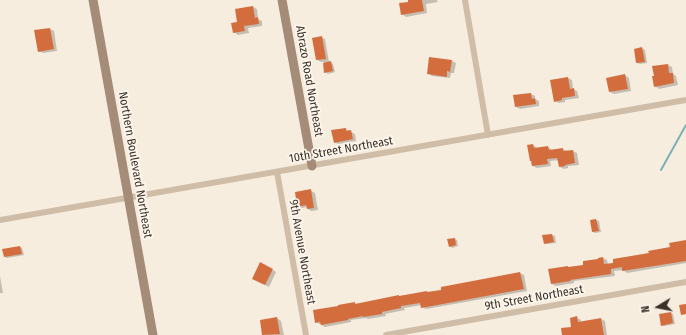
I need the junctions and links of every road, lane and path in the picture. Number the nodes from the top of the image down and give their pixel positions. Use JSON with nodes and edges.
{"nodes":[{"id":1,"x":93,"y":0,"type":"edge"},
{"id":2,"x":282,"y":0,"type":"edge"},
{"id":3,"x":465,"y":0,"type":"edge"},
{"id":4,"x":686,"y":100,"type":"edge"},
{"id":5,"x":488,"y":135,"type":"junction"},
{"id":6,"x":312,"y":166,"type":"junction"},
{"id":7,"x":277,"y":172,"type":"junction"},
{"id":8,"x":129,"y":198,"type":"junction"},
{"id":9,"x":0,"y":220,"type":"edge"},
{"id":10,"x":686,"y":282,"type":"edge"},
{"id":11,"x":153,"y":335,"type":"edge"},
{"id":12,"x":306,"y":335,"type":"edge"},
{"id":13,"x":386,"y":335,"type":"edge"}],
"edges":[{"from":1,"to":8,"type":"main road","name":"Northern Boulevard Northeast"},
{"from":2,"to":6,"type":"main road","name":"Abrazo Road Northeast"},
{"from":3,"to":5,"type":"street"},
{"from":4,"to":5,"type":"street","name":"10th Street Northeast"},
{"from":5,"to":6,"type":"street","name":"10th Street Northeast"},
{"from":6,"to":7,"type":"street","name":"10th Street Northeast"},
{"from":7,"to":8,"type":"street","name":"10th Street Northeast"},
{"from":7,"to":12,"type":"street","name":"9th Avenue Northeast"},
{"from":8,"to":9,"type":"street","name":"10th Street Northeast"},
{"from":8,"to":11,"type":"main road","name":"Northern Boulevard Northeast"},
{"from":10,"to":13,"type":"street","name":"9th Street Northeast"}]}
